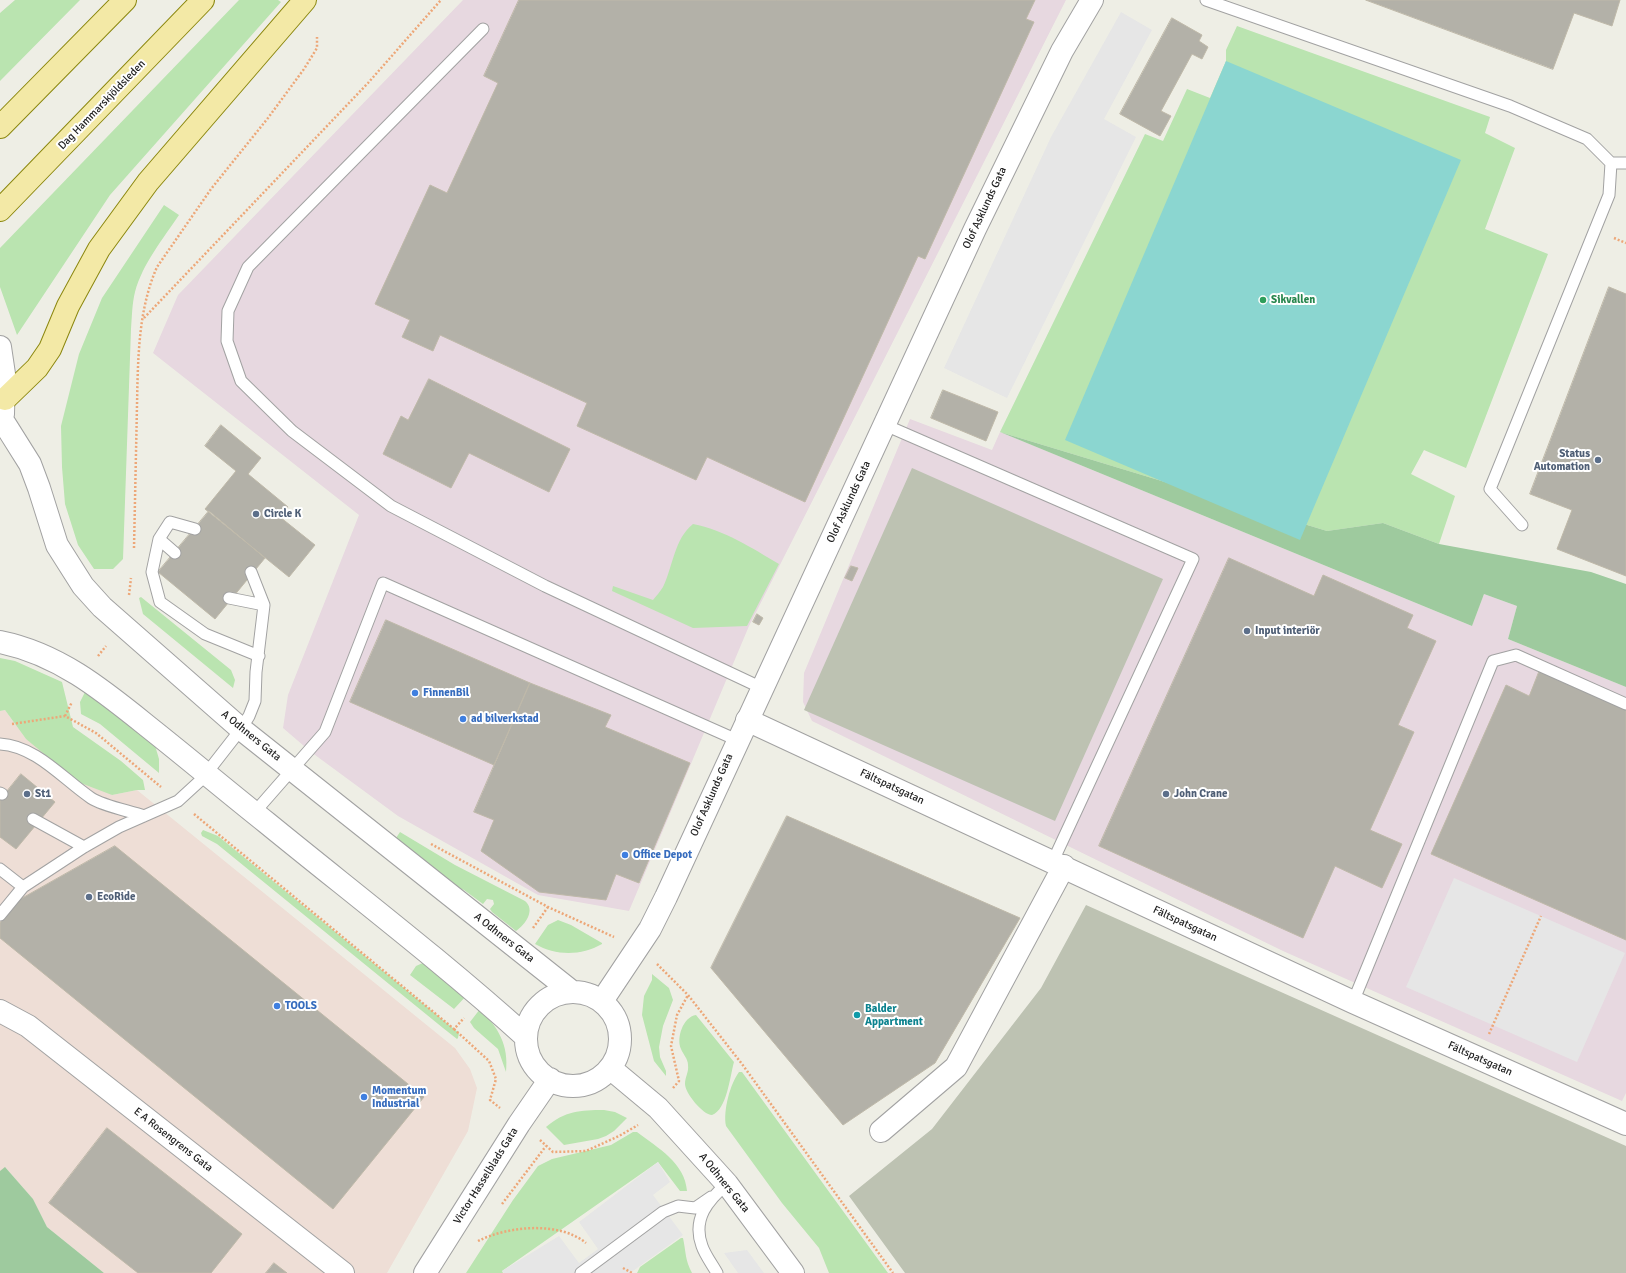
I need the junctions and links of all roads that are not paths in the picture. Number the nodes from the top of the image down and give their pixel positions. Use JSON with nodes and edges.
{"nodes":[{"id":1,"x":125,"y":0,"type":"edge"},
{"id":2,"x":203,"y":0,"type":"edge"},
{"id":3,"x":305,"y":0,"type":"edge"},
{"id":4,"x":1092,"y":0,"type":"edge"},
{"id":5,"x":1206,"y":0,"type":"edge"},
{"id":6,"x":483,"y":29,"type":"dead end"},
{"id":7,"x":0,"y":127,"type":"edge"},
{"id":8,"x":1611,"y":163,"type":"junction"},
{"id":9,"x":1626,"y":163,"type":"edge"},
{"id":10,"x":0,"y":210,"type":"edge"},
{"id":11,"x":0,"y":347,"type":"edge"},
{"id":12,"x":4,"y":399,"type":"junction"},
{"id":13,"x":884,"y":425,"type":"junction"},
{"id":14,"x":1,"y":429,"type":"edge"},
{"id":15,"x":1522,"y":525,"type":"dead end"},
{"id":16,"x":195,"y":529,"type":"dead end"},
{"id":17,"x":158,"y":539,"type":"junction"},
{"id":18,"x":175,"y":553,"type":"dead end"},
{"id":19,"x":251,"y":572,"type":"dead end"},
{"id":20,"x":230,"y":598,"type":"dead end"},
{"id":21,"x":264,"y":605,"type":"junction"},
{"id":22,"x":0,"y":642,"type":"edge"},
{"id":23,"x":259,"y":656,"type":"junction"},
{"id":24,"x":762,"y":688,"type":"junction"},
{"id":25,"x":1626,"y":704,"type":"edge"},
{"id":26,"x":747,"y":720,"type":"junction"},
{"id":27,"x":241,"y":729,"type":"junction"},
{"id":28,"x":737,"y":740,"type":"junction"},
{"id":29,"x":0,"y":744,"type":"edge"},
{"id":30,"x":292,"y":769,"type":"junction"},
{"id":31,"x":207,"y":773,"type":"junction"},
{"id":32,"x":254,"y":813,"type":"junction"},
{"id":33,"x":144,"y":816,"type":"junction"},
{"id":34,"x":32,"y":819,"type":"dead end"},
{"id":35,"x":84,"y":847,"type":"junction"},
{"id":36,"x":1058,"y":864,"type":"junction"},
{"id":37,"x":0,"y":869,"type":"edge"},
{"id":38,"x":23,"y":887,"type":"junction"},
{"id":39,"x":0,"y":915,"type":"edge"},
{"id":40,"x":572,"y":992,"type":"junction"},
{"id":41,"x":602,"y":1001,"type":"junction"},
{"id":42,"x":1353,"y":1002,"type":"junction"},
{"id":43,"x":0,"y":1011,"type":"edge"},
{"id":44,"x":526,"y":1037,"type":"junction"},
{"id":45,"x":610,"y":1068,"type":"junction"},
{"id":46,"x":550,"y":1079,"type":"junction"},
{"id":47,"x":1626,"y":1124,"type":"edge"},
{"id":48,"x":880,"y":1131,"type":"dead end"},
{"id":49,"x":719,"y":1191,"type":"junction"},
{"id":50,"x":344,"y":1273,"type":"edge"},
{"id":51,"x":425,"y":1273,"type":"edge"},
{"id":52,"x":581,"y":1273,"type":"edge"},
{"id":53,"x":717,"y":1273,"type":"edge"},
{"id":54,"x":793,"y":1273,"type":"edge"}],
"edges":[{"from":1,"to":7,"type":"main road"},
{"from":2,"to":10,"type":"main road","name":"Dag Hammarskjöldsleden"},
{"from":3,"to":12,"type":"main road"},
{"from":4,"to":13,"type":"street","name":"Olof Asklunds Gata"},
{"from":5,"to":8,"type":"lane"},
{"from":6,"to":24,"type":"lane"},
{"from":8,"to":9,"type":"lane"},
{"from":8,"to":15,"type":"lane"},
{"from":11,"to":12,"type":"street"},
{"from":12,"to":14,"type":"street"},
{"from":13,"to":24,"type":"street","name":"Olof Asklunds Gata"},
{"from":13,"to":36,"type":"lane"},
{"from":14,"to":27,"type":"street","name":"A Odhners Gata"},
{"from":16,"to":17,"type":"lane"},
{"from":17,"to":18,"type":"lane"},
{"from":17,"to":23,"type":"lane"},
{"from":19,"to":21,"type":"lane"},
{"from":20,"to":21,"type":"lane"},
{"from":21,"to":23,"type":"lane"},
{"from":22,"to":31,"type":"street"},
{"from":23,"to":27,"type":"lane"},
{"from":24,"to":26,"type":"street","name":"Olof Asklunds Gata"},
{"from":25,"to":42,"type":"lane"},
{"from":26,"to":28,"type":"street","name":"Olof Asklunds Gata"},
{"from":26,"to":36,"type":"street","name":"Fältspatsgatan"},
{"from":27,"to":30,"type":"street","name":"A Odhners Gata"},
{"from":27,"to":31,"type":"lane"},
{"from":28,"to":30,"type":"lane"},
{"from":28,"to":41,"type":"street","name":"Olof Asklunds Gata"},
{"from":29,"to":33,"type":"lane"},
{"from":30,"to":32,"type":"lane"},
{"from":30,"to":40,"type":"street","name":"A Odhners Gata"},
{"from":31,"to":32,"type":"street"},
{"from":31,"to":33,"type":"lane"},
{"from":32,"to":44,"type":"street"},
{"from":33,"to":35,"type":"lane"},
{"from":34,"to":35,"type":"lane"},
{"from":35,"to":38,"type":"lane"},
{"from":36,"to":42,"type":"street","name":"Fältspatsgatan"},
{"from":36,"to":48,"type":"street"},
{"from":37,"to":38,"type":"lane"},
{"from":38,"to":39,"type":"lane"},
{"from":40,"to":41,"type":"street","name":"A Odhners Gata"},
{"from":40,"to":44,"type":"street","name":"A Odhners Gata"},
{"from":41,"to":45,"type":"street","name":"A Odhners Gata"},
{"from":42,"to":47,"type":"street","name":"Fältspatsgatan"},
{"from":43,"to":50,"type":"street","name":"E A Rosengrens Gata"},
{"from":44,"to":46,"type":"street","name":"A Odhners Gata"},
{"from":45,"to":46,"type":"street","name":"A Odhners Gata"},
{"from":45,"to":49,"type":"street","name":"A Odhners Gata"},
{"from":46,"to":51,"type":"street","name":"Victor Hasselblads Gata"},
{"from":49,"to":52,"type":"lane"},
{"from":49,"to":53,"type":"lane"},
{"from":49,"to":54,"type":"street","name":"A Odhners Gata"}]}
